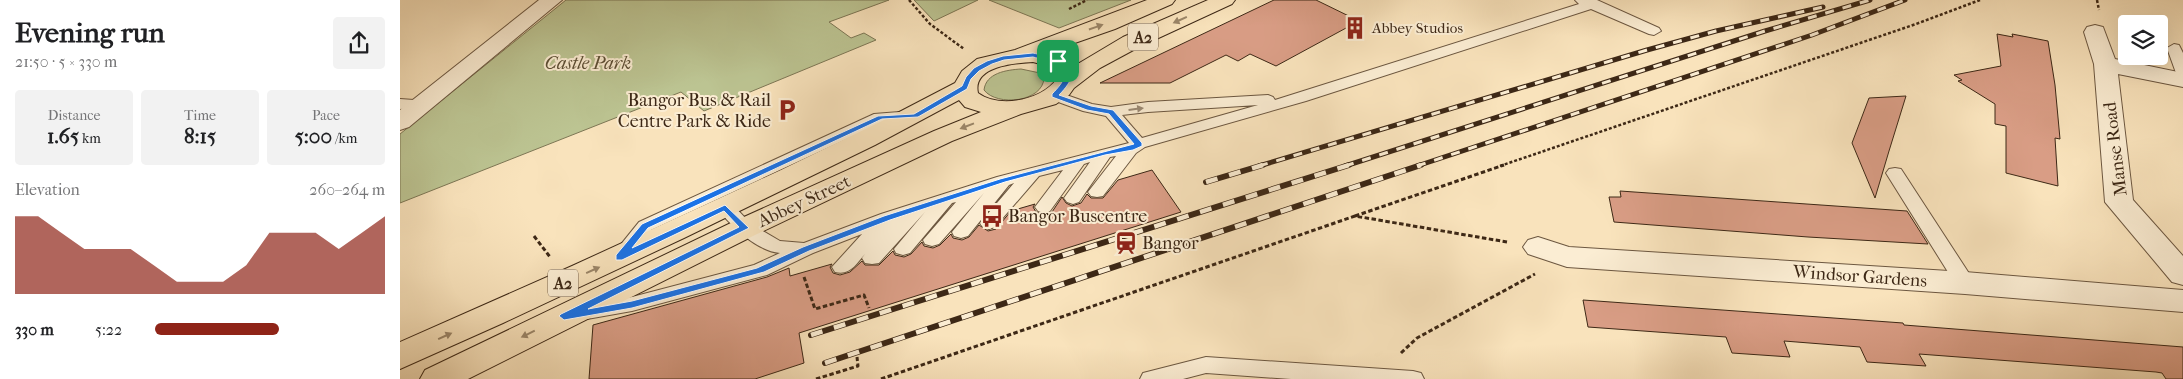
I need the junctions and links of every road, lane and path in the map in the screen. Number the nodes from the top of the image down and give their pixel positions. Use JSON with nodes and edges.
{"nodes":[{"id":1,"x":552,"y":0,"type":"edge"},
{"id":2,"x":909,"y":0,"type":"edge"},
{"id":3,"x":1166,"y":0,"type":"edge"},
{"id":4,"x":1224,"y":0,"type":"edge"},
{"id":5,"x":1980,"y":0,"type":"edge"},
{"id":6,"x":1587,"y":1,"type":"edge"},
{"id":7,"x":1654,"y":32,"type":"dead end"},
{"id":8,"x":2095,"y":32,"type":"dead end"},
{"id":9,"x":2174,"y":48,"type":"dead end"},
{"id":10,"x":965,"y":50,"type":"dead end"},
{"id":11,"x":1017,"y":56,"type":"junction"},
{"id":12,"x":2105,"y":64,"type":"junction"},
{"id":13,"x":2183,"y":73,"type":"edge"},
{"id":14,"x":2183,"y":80,"type":"edge"},
{"id":15,"x":965,"y":87,"type":"junction"},
{"id":16,"x":1061,"y":90,"type":"junction"},
{"id":17,"x":1301,"y":98,"type":"junction"},
{"id":18,"x":400,"y":104,"type":"edge"},
{"id":19,"x":423,"y":104,"type":"junction"},
{"id":20,"x":1012,"y":108,"type":"junction"},
{"id":21,"x":1111,"y":112,"type":"junction"},
{"id":22,"x":915,"y":116,"type":"junction"},
{"id":23,"x":400,"y":122,"type":"edge"},
{"id":24,"x":1135,"y":147,"type":"junction"},
{"id":25,"x":1104,"y":153,"type":"junction"},
{"id":26,"x":1078,"y":161,"type":"junction"},
{"id":27,"x":1033,"y":173,"type":"junction"},
{"id":28,"x":1895,"y":173,"type":"dead end"},
{"id":29,"x":1003,"y":181,"type":"junction"},
{"id":30,"x":976,"y":189,"type":"junction"},
{"id":31,"x":1097,"y":192,"type":"dead end"},
{"id":32,"x":1073,"y":198,"type":"dead end"},
{"id":33,"x":946,"y":199,"type":"junction"},
{"id":34,"x":1044,"y":207,"type":"dead end"},
{"id":35,"x":917,"y":208,"type":"junction"},
{"id":36,"x":1354,"y":216,"type":"junction"},
{"id":37,"x":735,"y":218,"type":"junction"},
{"id":38,"x":887,"y":218,"type":"junction"},
{"id":39,"x":989,"y":223,"type":"dead end"},
{"id":40,"x":961,"y":232,"type":"dead end"},
{"id":41,"x":534,"y":236,"type":"dead end"},
{"id":42,"x":932,"y":240,"type":"dead end"},
{"id":43,"x":1538,"y":247,"type":"joint"},
{"id":44,"x":903,"y":248,"type":"dead end"},
{"id":45,"x":806,"y":249,"type":"junction"},
{"id":46,"x":1567,"y":257,"type":"junction"},
{"id":47,"x":619,"y":258,"type":"junction"},
{"id":48,"x":872,"y":258,"type":"dead end"},
{"id":49,"x":555,"y":264,"type":"dead end"},
{"id":50,"x":842,"y":267,"type":"dead end"},
{"id":51,"x":2183,"y":275,"type":"edge"},
{"id":52,"x":1965,"y":283,"type":"junction"},
{"id":53,"x":2183,"y":301,"type":"edge"},
{"id":54,"x":869,"y":308,"type":"dead end"},
{"id":55,"x":815,"y":309,"type":"dead end"},
{"id":56,"x":564,"y":316,"type":"junction"},
{"id":57,"x":400,"y":356,"type":"edge"},
{"id":58,"x":857,"y":358,"type":"dead end"},
{"id":59,"x":1377,"y":376,"type":"junction"},
{"id":60,"x":437,"y":379,"type":"edge"},
{"id":61,"x":816,"y":379,"type":"edge"},
{"id":62,"x":881,"y":379,"type":"edge"},
{"id":63,"x":1150,"y":379,"type":"edge"},
{"id":64,"x":1413,"y":379,"type":"edge"}],
"edges":[{"from":1,"to":19,"type":"street"},
{"from":2,"to":10,"type":"path"},
{"from":11,"to":3,"type":"main road","number":"A2","one_way":true},
{"from":4,"to":16,"type":"main road","number":"A2","one_way":true},
{"from":5,"to":36,"type":"path"},
{"from":6,"to":7,"type":"lane"},
{"from":6,"to":17,"type":"lane"},
{"from":8,"to":12,"type":"street","name":"Manse Road"},
{"from":9,"to":13,"type":"lane"},
{"from":11,"to":15,"type":"main road","number":"A2"},
{"from":11,"to":16,"type":"main road","number":"A2"},
{"from":12,"to":14,"type":"street"},
{"from":12,"to":51,"type":"street","name":"Manse Road"},
{"from":15,"to":20,"type":"main road","number":"A2"},
{"from":15,"to":22,"type":"main road","name":"Abbey Street","number":"A2"},
{"from":16,"to":20,"type":"main road","number":"A2"},
{"from":16,"to":21,"type":"lane"},
{"from":21,"to":17,"type":"lane","one_way":true},
{"from":17,"to":24,"type":"lane"},
{"from":18,"to":19,"type":"lane"},
{"from":19,"to":23,"type":"street"},
{"from":20,"to":37,"type":"main road","name":"Abbey Street","number":"A2","one_way":true},
{"from":21,"to":24,"type":"lane"},
{"from":22,"to":37,"type":"main road","name":"Abbey Street","number":"A2"},
{"from":22,"to":47,"type":"lane"},
{"from":24,"to":25,"type":"lane"},
{"from":24,"to":31,"type":"lane"},
{"from":25,"to":26,"type":"lane"},
{"from":25,"to":32,"type":"lane"},
{"from":26,"to":27,"type":"lane"},
{"from":26,"to":34,"type":"lane"},
{"from":27,"to":29,"type":"lane"},
{"from":27,"to":39,"type":"lane"},
{"from":28,"to":52,"type":"lane"},
{"from":29,"to":30,"type":"lane"},
{"from":29,"to":40,"type":"lane"},
{"from":30,"to":33,"type":"lane"},
{"from":30,"to":42,"type":"lane"},
{"from":33,"to":35,"type":"lane"},
{"from":33,"to":44,"type":"lane"},
{"from":35,"to":38,"type":"lane"},
{"from":35,"to":48,"type":"lane"},
{"from":36,"to":43,"type":"path"},
{"from":36,"to":62,"type":"path"},
{"from":37,"to":45,"type":"lane"},
{"from":37,"to":47,"type":"main road","name":"Abbey Street","number":"A2"},
{"from":37,"to":56,"type":"main road","name":"Abbey Street","number":"A2"},
{"from":38,"to":45,"type":"lane"},
{"from":38,"to":50,"type":"lane"},
{"from":41,"to":49,"type":"path"},
{"from":43,"to":46,"type":"street","name":"Windsor Gardens"},
{"from":45,"to":56,"type":"lane"},
{"from":46,"to":52,"type":"street","name":"Windsor Gardens"},
{"from":46,"to":59,"type":"path"},
{"from":57,"to":47,"type":"main road","name":"Abbey Street","number":"A2","one_way":true},
{"from":52,"to":53,"type":"street","name":"Windsor Gardens"},
{"from":54,"to":55,"type":"path"},
{"from":56,"to":60,"type":"main road","name":"Abbey Street","number":"A2","one_way":true},
{"from":58,"to":61,"type":"path"},
{"from":59,"to":63,"type":"lane"},
{"from":59,"to":64,"type":"lane"}]}
